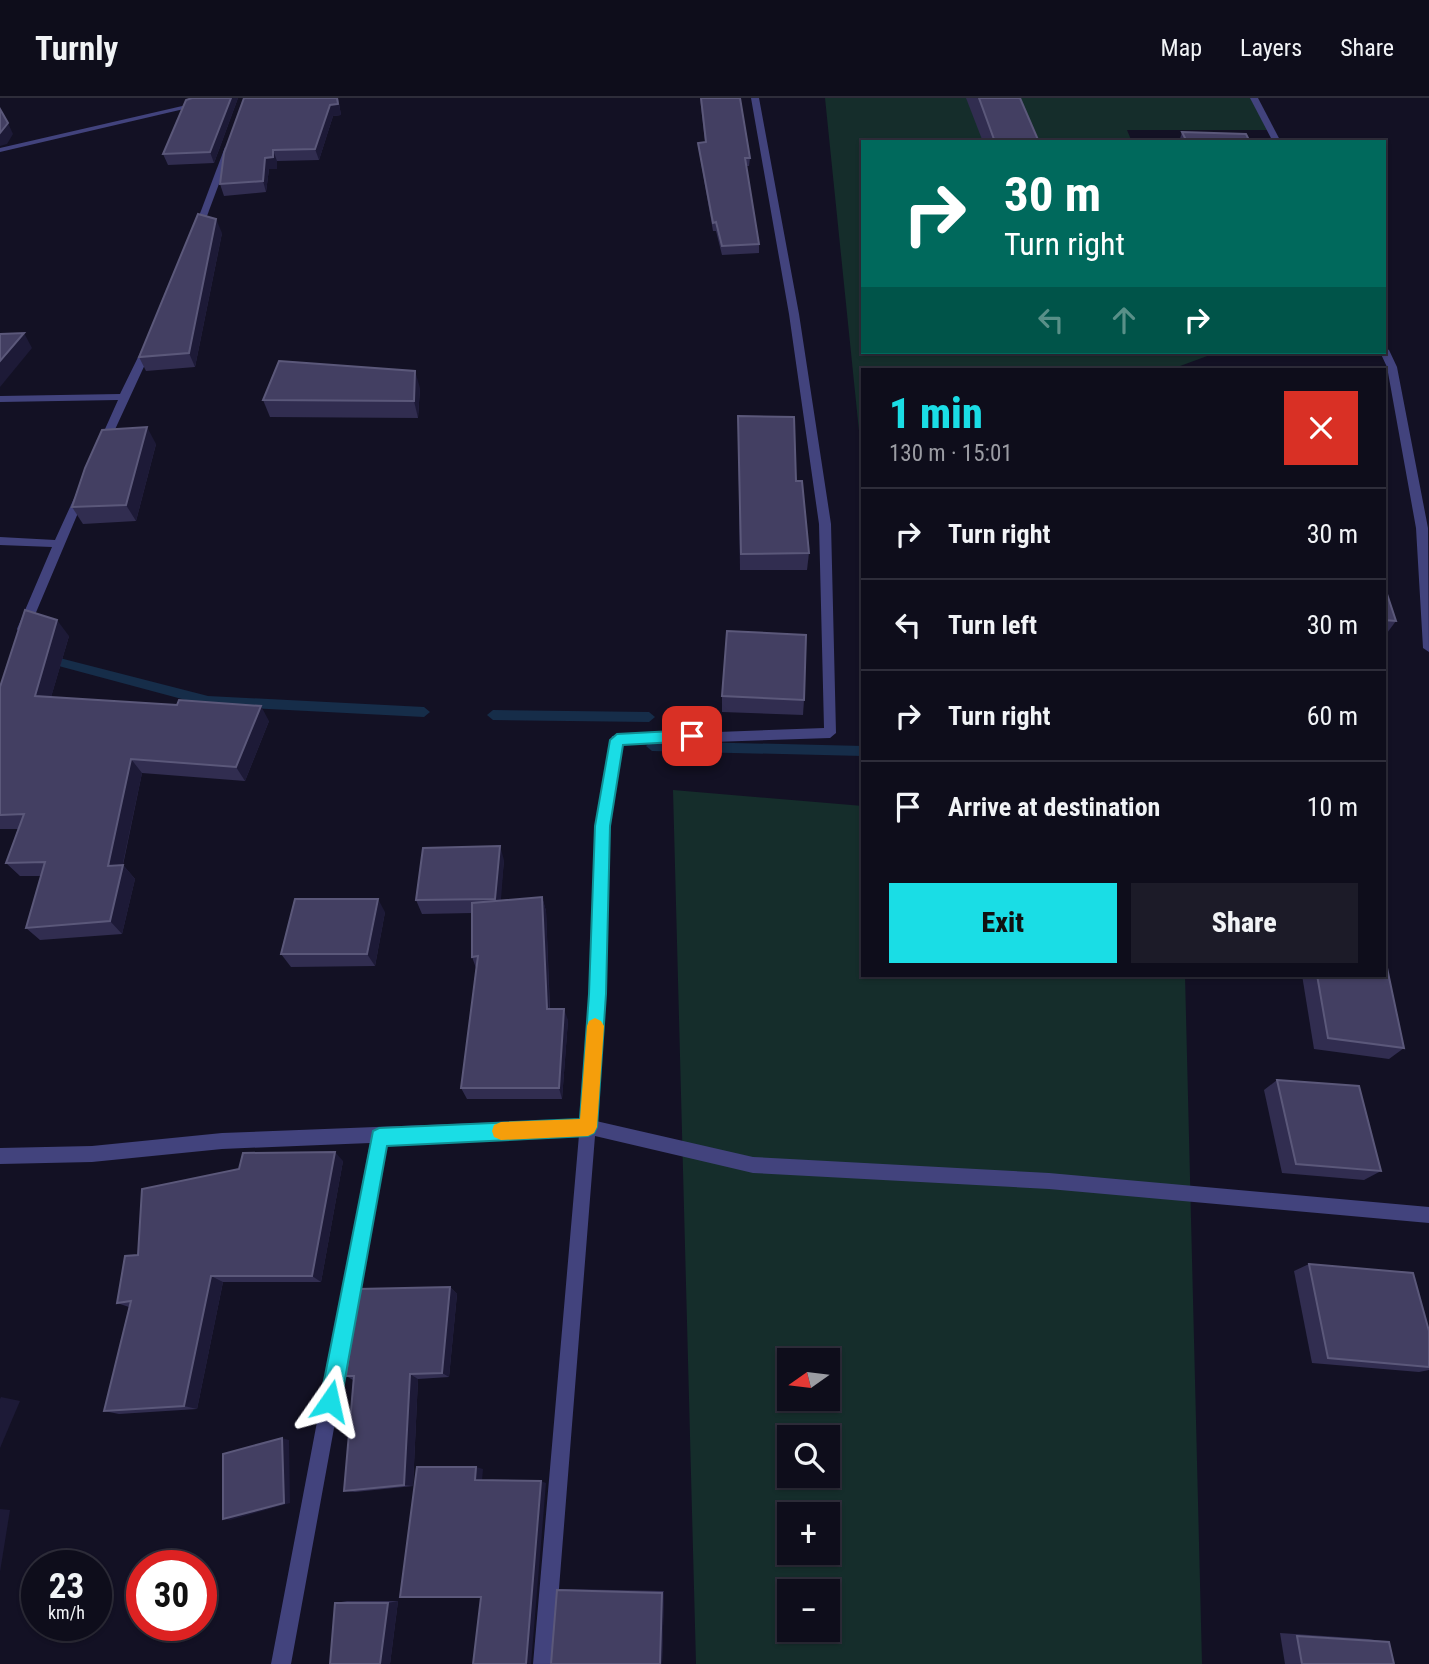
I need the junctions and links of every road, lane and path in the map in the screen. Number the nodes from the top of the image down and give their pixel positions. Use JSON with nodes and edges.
{"nodes":[{"id":1,"x":227,"y":98,"type":"edge"},
{"id":2,"x":755,"y":98,"type":"edge"},
{"id":3,"x":1254,"y":98,"type":"edge"},
{"id":4,"x":232,"y":138,"type":"edge"},
{"id":5,"x":1276,"y":140,"type":"edge"},
{"id":6,"x":0,"y":150,"type":"edge"},
{"id":7,"x":193,"y":242,"type":"edge"},
{"id":8,"x":151,"y":342,"type":"edge"},
{"id":9,"x":1386,"y":354,"type":"edge"},
{"id":10,"x":124,"y":397,"type":"junction"},
{"id":11,"x":0,"y":399,"type":"edge"},
{"id":12,"x":97,"y":458,"type":"edge"},
{"id":13,"x":86,"y":482,"type":"edge"},
{"id":14,"x":0,"y":541,"type":"edge"},
{"id":15,"x":59,"y":544,"type":"junction"},
{"id":16,"x":20,"y":638,"type":"edge"},
{"id":17,"x":1429,"y":648,"type":"edge"},
{"id":18,"x":588,"y":1127,"type":"junction"},
{"id":19,"x":379,"y":1137,"type":"junction"},
{"id":20,"x":0,"y":1156,"type":"edge"},
{"id":21,"x":1429,"y":1214,"type":"edge"},
{"id":22,"x":281,"y":1664,"type":"edge"},
{"id":23,"x":543,"y":1664,"type":"edge"}],
"edges":[{"from":1,"to":6,"type":"street"},
{"from":2,"to":18,"type":"street"},
{"from":3,"to":5,"type":"street"},
{"from":4,"to":7,"type":"street"},
{"from":8,"to":10,"type":"street"},
{"from":9,"to":17,"type":"street"},
{"from":10,"to":11,"type":"street"},
{"from":10,"to":12,"type":"street"},
{"from":13,"to":15,"type":"street"},
{"from":14,"to":15,"type":"street"},
{"from":15,"to":16,"type":"street"},
{"from":18,"to":19,"type":"street"},
{"from":18,"to":21,"type":"street"},
{"from":18,"to":23,"type":"street"},
{"from":19,"to":20,"type":"street"},
{"from":19,"to":22,"type":"street"}]}
